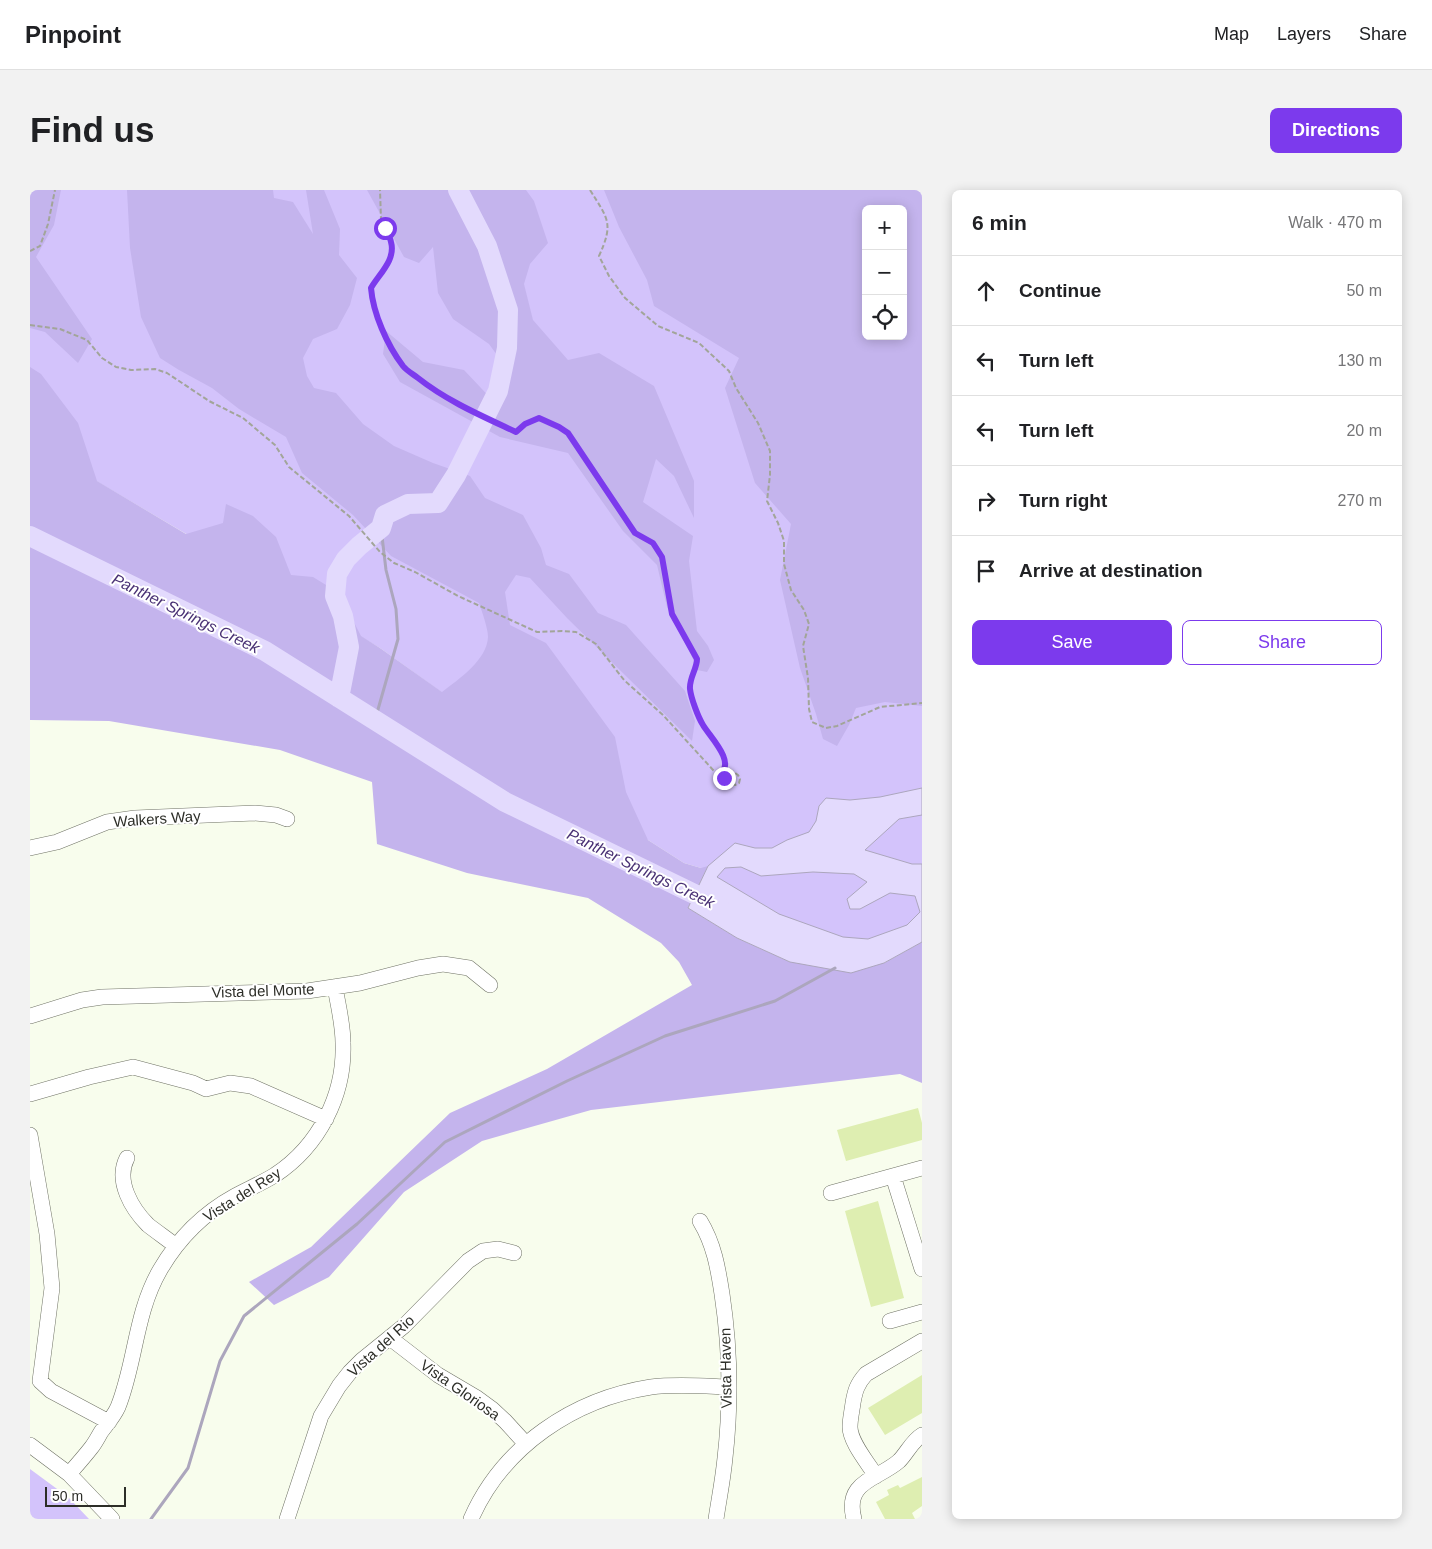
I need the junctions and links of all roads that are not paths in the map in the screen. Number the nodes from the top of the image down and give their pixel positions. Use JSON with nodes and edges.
{"nodes":[{"id":1,"x":287,"y":819,"type":"dead end"},
{"id":2,"x":30,"y":848,"type":"edge"},
{"id":3,"x":490,"y":985,"type":"dead end"},
{"id":4,"x":335,"y":987,"type":"junction"},
{"id":5,"x":30,"y":1016,"type":"edge"},
{"id":6,"x":30,"y":1094,"type":"edge"},
{"id":7,"x":326,"y":1119,"type":"junction"},
{"id":8,"x":30,"y":1135,"type":"edge"},
{"id":9,"x":127,"y":1158,"type":"dead end"},
{"id":10,"x":922,"y":1168,"type":"edge"},
{"id":11,"x":893,"y":1176,"type":"junction"},
{"id":12,"x":831,"y":1193,"type":"dead end"},
{"id":13,"x":700,"y":1221,"type":"dead end"},
{"id":14,"x":918,"y":1241,"type":"edge"},
{"id":15,"x":176,"y":1246,"type":"junction"},
{"id":16,"x":514,"y":1253,"type":"dead end"},
{"id":17,"x":922,"y":1269,"type":"edge"},
{"id":18,"x":922,"y":1312,"type":"edge"},
{"id":19,"x":890,"y":1320,"type":"dead end"},
{"id":20,"x":390,"y":1338,"type":"junction"},
{"id":21,"x":922,"y":1341,"type":"edge"},
{"id":22,"x":728,"y":1387,"type":"junction"},
{"id":23,"x":109,"y":1422,"type":"junction"},
{"id":24,"x":922,"y":1435,"type":"edge"},
{"id":25,"x":526,"y":1444,"type":"junction"},
{"id":26,"x":30,"y":1445,"type":"edge"},
{"id":27,"x":69,"y":1474,"type":"junction"},
{"id":28,"x":876,"y":1476,"type":"junction"},
{"id":29,"x":112,"y":1519,"type":"edge"},
{"id":30,"x":287,"y":1519,"type":"edge"},
{"id":31,"x":471,"y":1519,"type":"edge"},
{"id":32,"x":716,"y":1519,"type":"edge"},
{"id":33,"x":854,"y":1519,"type":"edge"}],
"edges":[{"from":1,"to":2,"type":"street","name":"Walkers Way"},
{"from":3,"to":4,"type":"street","name":"Vista del Monte"},
{"from":4,"to":5,"type":"street","name":"Vista del Monte"},
{"from":4,"to":7,"type":"street","name":"Vista del Rey"},
{"from":6,"to":7,"type":"street"},
{"from":7,"to":15,"type":"street","name":"Vista del Rey"},
{"from":8,"to":23,"type":"street"},
{"from":9,"to":15,"type":"street"},
{"from":10,"to":11,"type":"street"},
{"from":11,"to":12,"type":"street"},
{"from":11,"to":14,"type":"street"},
{"from":13,"to":22,"type":"street","name":"Vista Haven"},
{"from":14,"to":17,"type":"street"},
{"from":15,"to":23,"type":"street","name":"Vista del Rey"},
{"from":16,"to":20,"type":"street","name":"Vista del Rio"},
{"from":18,"to":19,"type":"street"},
{"from":20,"to":25,"type":"street","name":"Vista Gloriosa"},
{"from":20,"to":30,"type":"street","name":"Vista del Rio"},
{"from":21,"to":28,"type":"street"},
{"from":22,"to":25,"type":"street"},
{"from":22,"to":32,"type":"street","name":"Vista Haven"},
{"from":23,"to":27,"type":"street","name":"Vista del Rey"},
{"from":24,"to":28,"type":"street"},
{"from":25,"to":31,"type":"street"},
{"from":26,"to":27,"type":"street"},
{"from":27,"to":29,"type":"street"},
{"from":28,"to":33,"type":"street"}]}
